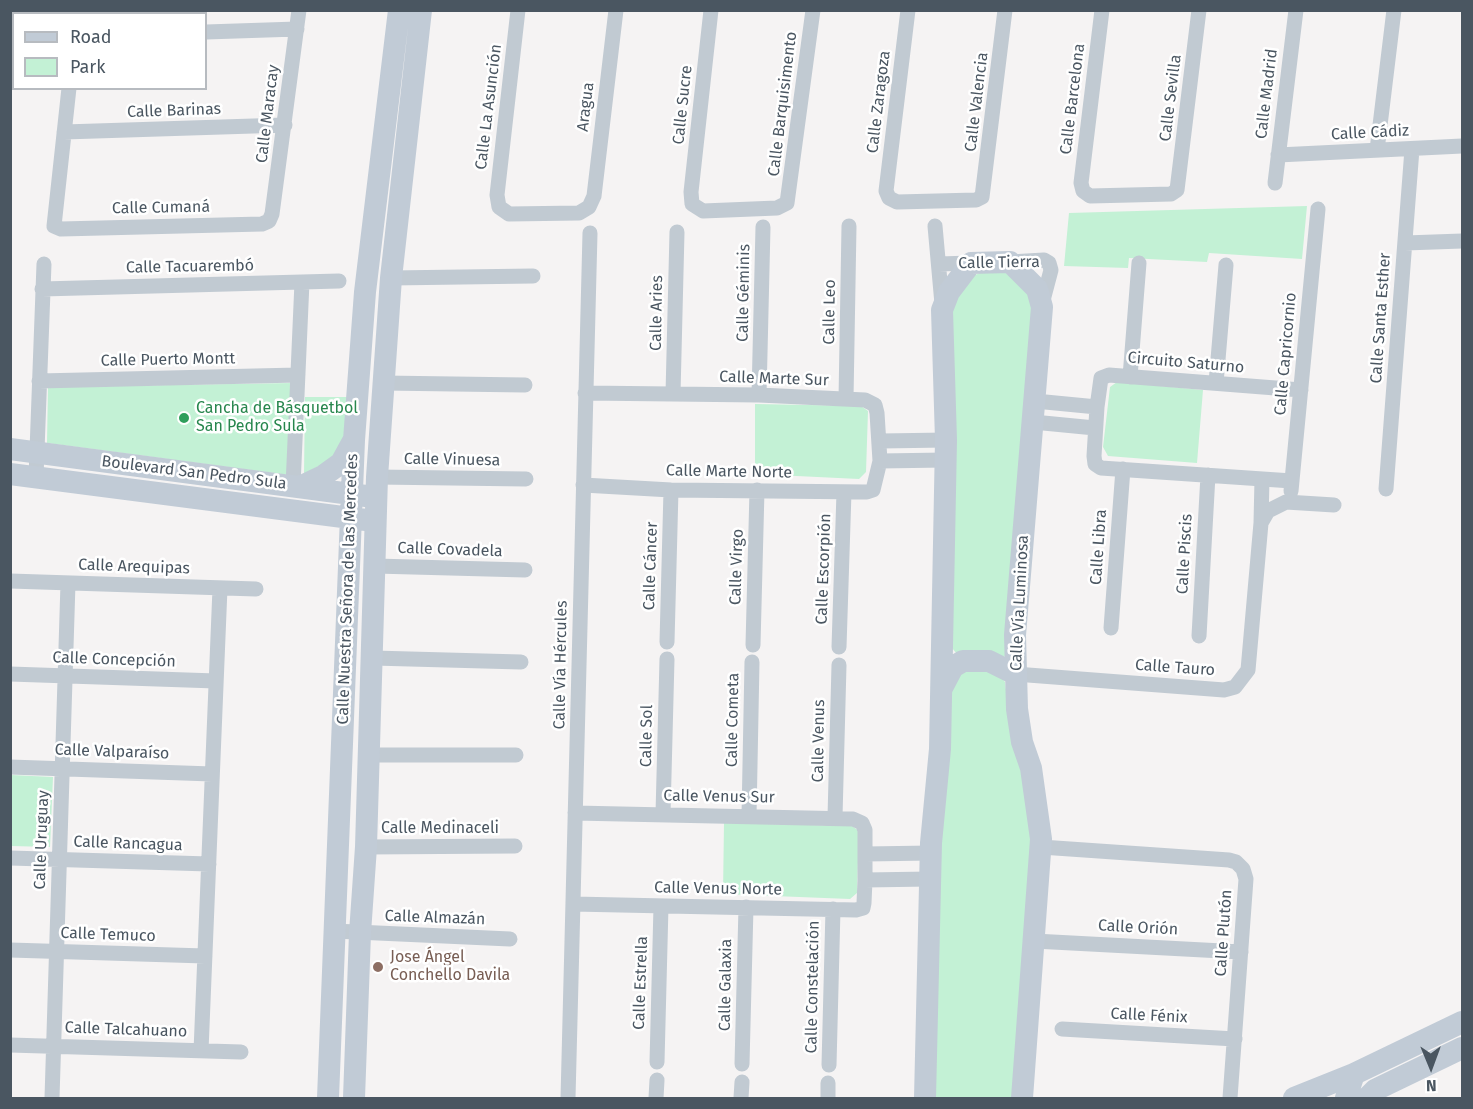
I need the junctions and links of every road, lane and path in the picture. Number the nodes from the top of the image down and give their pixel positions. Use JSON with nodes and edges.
{"nodes":[{"id":1,"x":299,"y":10,"type":"edge"},
{"id":2,"x":399,"y":10,"type":"edge"},
{"id":3,"x":421,"y":10,"type":"edge"},
{"id":4,"x":518,"y":10,"type":"edge"},
{"id":5,"x":616,"y":10,"type":"edge"},
{"id":6,"x":711,"y":10,"type":"edge"},
{"id":7,"x":813,"y":10,"type":"edge"},
{"id":8,"x":908,"y":10,"type":"edge"},
{"id":9,"x":1005,"y":10,"type":"edge"},
{"id":10,"x":1102,"y":10,"type":"edge"},
{"id":11,"x":1199,"y":10,"type":"edge"},
{"id":12,"x":1296,"y":10,"type":"edge"},
{"id":13,"x":1394,"y":10,"type":"edge"},
{"id":14,"x":297,"y":29,"type":"junction"},
{"id":15,"x":207,"y":32,"type":"edge"},
{"id":16,"x":69,"y":90,"type":"edge"},
{"id":17,"x":285,"y":125,"type":"junction"},
{"id":18,"x":64,"y":132,"type":"junction"},
{"id":19,"x":1462,"y":146,"type":"edge"},
{"id":20,"x":1412,"y":149,"type":"junction"},
{"id":21,"x":1377,"y":150,"type":"junction"},
{"id":22,"x":1278,"y":155,"type":"junction"},
{"id":23,"x":1275,"y":183,"type":"dead end"},
{"id":24,"x":1177,"y":190,"type":"joint"},
{"id":25,"x":982,"y":197,"type":"joint"},
{"id":26,"x":787,"y":203,"type":"joint"},
{"id":27,"x":589,"y":207,"type":"joint"},
{"id":28,"x":1318,"y":209,"type":"dead end"},
{"id":29,"x":269,"y":221,"type":"joint"},
{"id":30,"x":849,"y":226,"type":"dead end"},
{"id":31,"x":935,"y":226,"type":"dead end"},
{"id":32,"x":764,"y":227,"type":"dead end"},
{"id":33,"x":676,"y":232,"type":"dead end"},
{"id":34,"x":590,"y":233,"type":"dead end"},
{"id":35,"x":1462,"y":241,"type":"edge"},
{"id":36,"x":1405,"y":243,"type":"junction"},
{"id":37,"x":1010,"y":262,"type":"joint"},
{"id":38,"x":971,"y":263,"type":"junction"},
{"id":39,"x":1139,"y":263,"type":"dead end"},
{"id":40,"x":44,"y":264,"type":"dead end"},
{"id":41,"x":939,"y":264,"type":"junction"},
{"id":42,"x":1226,"y":265,"type":"dead end"},
{"id":43,"x":533,"y":276,"type":"dead end"},
{"id":44,"x":339,"y":281,"type":"dead end"},
{"id":45,"x":302,"y":282,"type":"junction"},
{"id":46,"x":391,"y":285,"type":"junction"},
{"id":47,"x":42,"y":289,"type":"junction"},
{"id":48,"x":365,"y":292,"type":"junction"},
{"id":49,"x":942,"y":310,"type":"junction"},
{"id":50,"x":298,"y":375,"type":"junction"},
{"id":51,"x":1130,"y":376,"type":"junction"},
{"id":52,"x":39,"y":381,"type":"junction"},
{"id":53,"x":383,"y":383,"type":"junction"},
{"id":54,"x":1216,"y":383,"type":"junction"},
{"id":55,"x":525,"y":385,"type":"dead end"},
{"id":56,"x":1301,"y":390,"type":"junction"},
{"id":57,"x":585,"y":393,"type":"junction"},
{"id":58,"x":673,"y":394,"type":"junction"},
{"id":59,"x":759,"y":395,"type":"junction"},
{"id":60,"x":846,"y":399,"type":"junction"},
{"id":61,"x":1097,"y":407,"type":"junction"},
{"id":62,"x":1034,"y":412,"type":"junction"},
{"id":63,"x":1095,"y":428,"type":"junction"},
{"id":64,"x":354,"y":440,"type":"junction"},
{"id":65,"x":881,"y":441,"type":"junction"},
{"id":66,"x":10,"y":449,"type":"edge"},
{"id":67,"x":945,"y":450,"type":"junction"},
{"id":68,"x":37,"y":452,"type":"junction"},
{"id":69,"x":880,"y":460,"type":"junction"},
{"id":70,"x":1123,"y":469,"type":"junction"},
{"id":71,"x":10,"y":474,"type":"edge"},
{"id":72,"x":1208,"y":475,"type":"junction"},
{"id":73,"x":36,"y":477,"type":"junction"},
{"id":74,"x":526,"y":479,"type":"dead end"},
{"id":75,"x":1262,"y":479,"type":"junction"},
{"id":76,"x":1292,"y":481,"type":"junction"},
{"id":77,"x":583,"y":485,"type":"junction"},
{"id":78,"x":297,"y":486,"type":"junction"},
{"id":79,"x":377,"y":487,"type":"junction"},
{"id":80,"x":1386,"y":489,"type":"dead end"},
{"id":81,"x":671,"y":490,"type":"junction"},
{"id":82,"x":757,"y":490,"type":"junction"},
{"id":83,"x":873,"y":490,"type":"joint"},
{"id":84,"x":844,"y":492,"type":"junction"},
{"id":85,"x":352,"y":495,"type":"junction"},
{"id":86,"x":1290,"y":503,"type":"junction"},
{"id":87,"x":1334,"y":506,"type":"dead end"},
{"id":88,"x":297,"y":511,"type":"junction"},
{"id":89,"x":351,"y":519,"type":"junction"},
{"id":90,"x":376,"y":521,"type":"junction"},
{"id":91,"x":1261,"y":523,"type":"junction"},
{"id":92,"x":349,"y":554,"type":"junction"},
{"id":93,"x":375,"y":566,"type":"junction"},
{"id":94,"x":525,"y":570,"type":"dead end"},
{"id":95,"x":10,"y":581,"type":"edge"},
{"id":96,"x":68,"y":583,"type":"junction"},
{"id":97,"x":220,"y":588,"type":"junction"},
{"id":98,"x":256,"y":589,"type":"dead end"},
{"id":99,"x":1112,"y":627,"type":"dead end"},
{"id":100,"x":1199,"y":636,"type":"dead end"},
{"id":101,"x":667,"y":642,"type":"dead end"},
{"id":102,"x":753,"y":645,"type":"dead end"},
{"id":103,"x":839,"y":647,"type":"dead end"},
{"id":104,"x":373,"y":658,"type":"junction"},
{"id":105,"x":667,"y":659,"type":"dead end"},
{"id":106,"x":521,"y":662,"type":"dead end"},
{"id":107,"x":752,"y":662,"type":"dead end"},
{"id":108,"x":838,"y":665,"type":"dead end"},
{"id":109,"x":10,"y":674,"type":"edge"},
{"id":110,"x":1015,"y":674,"type":"junction"},
{"id":111,"x":65,"y":676,"type":"junction"},
{"id":112,"x":216,"y":681,"type":"junction"},
{"id":113,"x":941,"y":690,"type":"junction"},
{"id":114,"x":369,"y":755,"type":"junction"},
{"id":115,"x":516,"y":755,"type":"dead end"},
{"id":116,"x":10,"y":767,"type":"edge"},
{"id":117,"x":62,"y":769,"type":"junction"},
{"id":118,"x":212,"y":774,"type":"junction"},
{"id":119,"x":575,"y":813,"type":"junction"},
{"id":120,"x":663,"y":814,"type":"junction"},
{"id":121,"x":749,"y":816,"type":"junction"},
{"id":122,"x":835,"y":818,"type":"junction"},
{"id":123,"x":515,"y":846,"type":"dead end"},
{"id":124,"x":366,"y":847,"type":"junction"},
{"id":125,"x":1041,"y":847,"type":"junction"},
{"id":126,"x":931,"y":853,"type":"junction"},
{"id":127,"x":866,"y":854,"type":"junction"},
{"id":128,"x":10,"y":858,"type":"edge"},
{"id":129,"x":59,"y":860,"type":"junction"},
{"id":130,"x":209,"y":864,"type":"junction"},
{"id":131,"x":930,"y":879,"type":"junction"},
{"id":132,"x":866,"y":880,"type":"junction"},
{"id":133,"x":573,"y":904,"type":"junction"},
{"id":134,"x":661,"y":906,"type":"junction"},
{"id":135,"x":746,"y":907,"type":"junction"},
{"id":136,"x":833,"y":909,"type":"junction"},
{"id":137,"x":334,"y":931,"type":"junction"},
{"id":138,"x":360,"y":933,"type":"junction"},
{"id":139,"x":510,"y":939,"type":"dead end"},
{"id":140,"x":1034,"y":941,"type":"junction"},
{"id":141,"x":10,"y":950,"type":"edge"},
{"id":142,"x":56,"y":951,"type":"junction"},
{"id":143,"x":1241,"y":952,"type":"junction"},
{"id":144,"x":205,"y":956,"type":"junction"},
{"id":145,"x":1462,"y":1022,"type":"edge"},
{"id":146,"x":1062,"y":1029,"type":"dead end"},
{"id":147,"x":1234,"y":1040,"type":"junction"},
{"id":148,"x":10,"y":1045,"type":"edge"},
{"id":149,"x":54,"y":1046,"type":"junction"},
{"id":150,"x":1462,"y":1048,"type":"edge"},
{"id":151,"x":201,"y":1051,"type":"junction"},
{"id":152,"x":241,"y":1052,"type":"dead end"},
{"id":153,"x":657,"y":1062,"type":"dead end"},
{"id":154,"x":742,"y":1064,"type":"dead end"},
{"id":155,"x":829,"y":1065,"type":"dead end"},
{"id":156,"x":1354,"y":1074,"type":"junction"},
{"id":157,"x":657,"y":1080,"type":"dead end"},
{"id":158,"x":742,"y":1082,"type":"dead end"},
{"id":159,"x":328,"y":1090,"type":"edge"},
{"id":160,"x":51,"y":1098,"type":"edge"},
{"id":161,"x":310,"y":1098,"type":"edge"},
{"id":162,"x":354,"y":1098,"type":"edge"},
{"id":163,"x":568,"y":1098,"type":"edge"},
{"id":164,"x":656,"y":1098,"type":"edge"},
{"id":165,"x":741,"y":1098,"type":"edge"},
{"id":166,"x":925,"y":1098,"type":"edge"},
{"id":167,"x":1022,"y":1098,"type":"edge"},
{"id":168,"x":1230,"y":1098,"type":"edge"},
{"id":169,"x":1294,"y":1098,"type":"edge"},
{"id":170,"x":1346,"y":1098,"type":"edge"},
{"id":171,"x":1367,"y":1098,"type":"edge"}],
"edges":[{"from":1,"to":14,"type":"street","name":"Calle Maracay"},
{"from":2,"to":48,"type":"street","name":"Calle Nuestra Señora de las Mercedes"},
{"from":3,"to":46,"type":"street","name":"Calle Nuestra Señora de las Mercedes"},
{"from":4,"to":27,"type":"street","name":"Calle La Asunción"},
{"from":5,"to":27,"type":"street","name":"Aragua"},
{"from":6,"to":26,"type":"street","name":"Calle Sucre"},
{"from":7,"to":26,"type":"street","name":"Calle Barquisimento"},
{"from":8,"to":25,"type":"street","name":"Calle Zaragoza"},
{"from":9,"to":25,"type":"street","name":"Calle Valencia"},
{"from":10,"to":24,"type":"street","name":"Calle Barcelona"},
{"from":11,"to":24,"type":"street","name":"Calle Sevilla"},
{"from":12,"to":22,"type":"street","name":"Calle Madrid"},
{"from":13,"to":21,"type":"street"},
{"from":14,"to":15,"type":"street"},
{"from":14,"to":17,"type":"street","name":"Calle Maracay"},
{"from":16,"to":18,"type":"street"},
{"from":17,"to":18,"type":"street","name":"Calle Barinas"},
{"from":17,"to":29,"type":"street","name":"Calle Maracay"},
{"from":18,"to":29,"type":"street","name":"Calle Cumaná"},
{"from":19,"to":20,"type":"street","name":"Calle Cádiz"},
{"from":20,"to":21,"type":"street","name":"Calle Cádiz"},
{"from":20,"to":36,"type":"street","name":"Calle Santa Esther"},
{"from":21,"to":22,"type":"street","name":"Calle Cádiz"},
{"from":22,"to":23,"type":"street","name":"Calle Madrid"},
{"from":28,"to":56,"type":"street","name":"Calle Capricornio"},
{"from":30,"to":60,"type":"street","name":"Calle Leo"},
{"from":31,"to":41,"type":"street"},
{"from":32,"to":59,"type":"street","name":"Calle Géminis"},
{"from":33,"to":58,"type":"street","name":"Calle Aries"},
{"from":34,"to":57,"type":"street","name":"Calle Vía Hércules"},
{"from":35,"to":36,"type":"street"},
{"from":36,"to":80,"type":"street","name":"Calle Santa Esther"},
{"from":37,"to":38,"type":"street","name":"Calle Tierra"},
{"from":37,"to":62,"type":"street","name":"Calle Vía Luminosa"},
{"from":38,"to":41,"type":"street","name":"Calle Tierra"},
{"from":38,"to":49,"type":"street"},
{"from":39,"to":51,"type":"street"},
{"from":40,"to":47,"type":"street"},
{"from":41,"to":49,"type":"street"},
{"from":42,"to":54,"type":"street"},
{"from":43,"to":46,"type":"street"},
{"from":44,"to":45,"type":"street","name":"Calle Tacuarembó"},
{"from":45,"to":47,"type":"street","name":"Calle Tacuarembó"},
{"from":45,"to":50,"type":"street"},
{"from":46,"to":48,"type":"street"},
{"from":46,"to":53,"type":"street","name":"Calle Nuestra Señora de las Mercedes"},
{"from":47,"to":52,"type":"street"},
{"from":48,"to":64,"type":"street","name":"Calle Nuestra Señora de las Mercedes"},
{"from":49,"to":67,"type":"street"},
{"from":50,"to":52,"type":"street","name":"Calle Puerto Montt"},
{"from":50,"to":78,"type":"street"},
{"from":51,"to":54,"type":"street","name":"Circuito Saturno"},
{"from":51,"to":61,"type":"street","name":"Circuito Saturno"},
{"from":52,"to":68,"type":"street"},
{"from":53,"to":55,"type":"street"},
{"from":53,"to":79,"type":"street","name":"Calle Nuestra Señora de las Mercedes"},
{"from":54,"to":56,"type":"street","name":"Circuito Saturno"},
{"from":56,"to":76,"type":"street","name":"Calle Capricornio"},
{"from":57,"to":58,"type":"street","name":"Calle Marte Sur"},
{"from":57,"to":77,"type":"street","name":"Calle Vía Hércules"},
{"from":58,"to":59,"type":"street","name":"Calle Marte Sur"},
{"from":59,"to":60,"type":"street","name":"Calle Marte Sur"},
{"from":60,"to":65,"type":"street","name":"Calle Marte Sur"},
{"from":61,"to":62,"type":"street"},
{"from":61,"to":63,"type":"street","name":"Circuito Saturno"},
{"from":62,"to":63,"type":"street"},
{"from":62,"to":110,"type":"street","name":"Calle Vía Luminosa"},
{"from":63,"to":70,"type":"street","name":"Circuito Saturno"},
{"from":64,"to":78,"type":"street"},
{"from":64,"to":85,"type":"street","name":"Calle Nuestra Señora de las Mercedes"},
{"from":65,"to":67,"type":"street"},
{"from":65,"to":69,"type":"street","name":"Calle Marte Sur"},
{"from":66,"to":68,"type":"street","name":"Boulevard San Pedro Sula"},
{"from":67,"to":69,"type":"street"},
{"from":67,"to":113,"type":"street"},
{"from":68,"to":73,"type":"street"},
{"from":68,"to":78,"type":"street","name":"Boulevard San Pedro Sula"},
{"from":69,"to":83,"type":"street","name":"Calle Marte Sur"},
{"from":70,"to":72,"type":"street","name":"Circuito Saturno"},
{"from":70,"to":99,"type":"street","name":"Calle Libra"},
{"from":71,"to":73,"type":"street","name":"Boulevard San Pedro Sula"},
{"from":72,"to":75,"type":"street","name":"Circuito Saturno"},
{"from":72,"to":100,"type":"street","name":"Calle Piscis"},
{"from":73,"to":88,"type":"street","name":"Boulevard San Pedro Sula"},
{"from":74,"to":79,"type":"street","name":"Calle Vinuesa"},
{"from":75,"to":76,"type":"street","name":"Circuito Saturno"},
{"from":75,"to":91,"type":"street","name":"Calle Tauro"},
{"from":76,"to":86,"type":"street","name":"Calle Capricornio"},
{"from":77,"to":81,"type":"street","name":"Calle Marte Norte"},
{"from":77,"to":119,"type":"street","name":"Calle Vía Hércules"},
{"from":78,"to":85,"type":"street","name":"Boulevard San Pedro Sula"},
{"from":79,"to":85,"type":"street","name":"Boulevard San Pedro Sula"},
{"from":79,"to":90,"type":"street","name":"Calle Nuestra Señora de las Mercedes"},
{"from":81,"to":82,"type":"street","name":"Calle Marte Norte"},
{"from":81,"to":101,"type":"street","name":"Calle Cáncer"},
{"from":82,"to":84,"type":"street","name":"Calle Marte Norte"},
{"from":82,"to":102,"type":"street","name":"Calle Virgo"},
{"from":83,"to":84,"type":"street","name":"Calle Marte Norte"},
{"from":84,"to":103,"type":"street","name":"Calle Escorpión"},
{"from":85,"to":89,"type":"street","name":"Calle Nuestra Señora de las Mercedes"},
{"from":86,"to":87,"type":"street"},
{"from":86,"to":91,"type":"street"},
{"from":88,"to":89,"type":"street","name":"Boulevard San Pedro Sula"},
{"from":88,"to":92,"type":"street"},
{"from":89,"to":90,"type":"street","name":"Boulevard San Pedro Sula"},
{"from":89,"to":92,"type":"street","name":"Calle Nuestra Señora de las Mercedes"},
{"from":90,"to":93,"type":"street","name":"Calle Nuestra Señora de las Mercedes"},
{"from":91,"to":110,"type":"street","name":"Calle Tauro"},
{"from":92,"to":137,"type":"street","name":"Calle Nuestra Señora de las Mercedes"},
{"from":93,"to":94,"type":"street","name":"Calle Covadela"},
{"from":93,"to":104,"type":"street","name":"Calle Nuestra Señora de las Mercedes"},
{"from":95,"to":96,"type":"street","name":"Calle Arequipas"},
{"from":96,"to":97,"type":"street","name":"Calle Arequipas"},
{"from":96,"to":111,"type":"street","name":"Calle Uruguay"},
{"from":97,"to":98,"type":"street","name":"Calle Arequipas"},
{"from":97,"to":112,"type":"street"},
{"from":104,"to":106,"type":"street"},
{"from":104,"to":114,"type":"street","name":"Calle Nuestra Señora de las Mercedes"},
{"from":105,"to":120,"type":"street","name":"Calle Sol"},
{"from":107,"to":121,"type":"street","name":"Calle Cometa"},
{"from":108,"to":122,"type":"street","name":"Calle Venus"},
{"from":109,"to":111,"type":"street","name":"Calle Concepción"},
{"from":110,"to":113,"type":"street"},
{"from":110,"to":125,"type":"street","name":"Calle Vía Luminosa"},
{"from":111,"to":112,"type":"street","name":"Calle Concepción"},
{"from":111,"to":117,"type":"street","name":"Calle Uruguay"},
{"from":112,"to":118,"type":"street"},
{"from":113,"to":126,"type":"street"},
{"from":114,"to":115,"type":"street"},
{"from":114,"to":124,"type":"street","name":"Calle Nuestra Señora de las Mercedes"},
{"from":116,"to":117,"type":"street","name":"Calle Valparaíso"},
{"from":117,"to":118,"type":"street","name":"Calle Valparaíso"},
{"from":117,"to":129,"type":"street","name":"Calle Uruguay"},
{"from":118,"to":130,"type":"street"},
{"from":119,"to":120,"type":"street","name":"Calle Venus Sur"},
{"from":119,"to":133,"type":"street","name":"Calle Vía Hércules"},
{"from":120,"to":121,"type":"street","name":"Calle Venus Sur"},
{"from":121,"to":122,"type":"street","name":"Calle Venus Sur"},
{"from":122,"to":127,"type":"street","name":"Calle Venus Sur"},
{"from":123,"to":124,"type":"street","name":"Calle Medinaceli"},
{"from":124,"to":138,"type":"street","name":"Calle Nuestra Señora de las Mercedes"},
{"from":125,"to":140,"type":"street","name":"Calle Vía Luminosa"},
{"from":125,"to":143,"type":"street","name":"Calle Plutón"},
{"from":126,"to":127,"type":"street"},
{"from":126,"to":131,"type":"street"},
{"from":127,"to":132,"type":"street"},
{"from":128,"to":129,"type":"street","name":"Calle Rancagua"},
{"from":129,"to":130,"type":"street","name":"Calle Rancagua"},
{"from":129,"to":142,"type":"street","name":"Calle Uruguay"},
{"from":130,"to":144,"type":"street"},
{"from":131,"to":132,"type":"street"},
{"from":131,"to":166,"type":"street"},
{"from":132,"to":136,"type":"street","name":"Calle Venus Norte"},
{"from":133,"to":134,"type":"street","name":"Calle Venus Norte"},
{"from":133,"to":163,"type":"street","name":"Calle Vía Hércules"},
{"from":134,"to":135,"type":"street","name":"Calle Venus Norte"},
{"from":134,"to":153,"type":"street","name":"Calle Estrella"},
{"from":135,"to":136,"type":"street","name":"Calle Venus Norte"},
{"from":135,"to":154,"type":"street","name":"Calle Galaxia"},
{"from":136,"to":155,"type":"street","name":"Calle Constelación"},
{"from":137,"to":138,"type":"street","name":"Calle Almazán"},
{"from":137,"to":159,"type":"street","name":"Calle Nuestra Señora de las Mercedes"},
{"from":138,"to":139,"type":"street","name":"Calle Almazán"},
{"from":138,"to":162,"type":"street","name":"Calle Nuestra Señora de las Mercedes"},
{"from":140,"to":143,"type":"street","name":"Calle Orión"},
{"from":140,"to":167,"type":"street","name":"Calle Vía Luminosa"},
{"from":141,"to":142,"type":"street","name":"Calle Temuco"},
{"from":142,"to":144,"type":"street","name":"Calle Temuco"},
{"from":142,"to":149,"type":"street","name":"Calle Uruguay"},
{"from":143,"to":147,"type":"street","name":"Calle Plutón"},
{"from":144,"to":151,"type":"street"},
{"from":145,"to":156,"type":"street"},
{"from":146,"to":147,"type":"street","name":"Calle Fénix"},
{"from":147,"to":168,"type":"street","name":"Calle Plutón"},
{"from":148,"to":149,"type":"street","name":"Calle Talcahuano"},
{"from":149,"to":151,"type":"street","name":"Calle Talcahuano"},
{"from":149,"to":160,"type":"street","name":"Calle Uruguay"},
{"from":150,"to":171,"type":"street"},
{"from":151,"to":152,"type":"street","name":"Calle Talcahuano"},
{"from":156,"to":169,"type":"street"},
{"from":156,"to":170,"type":"street"},
{"from":157,"to":164,"type":"street"},
{"from":158,"to":165,"type":"street"},
{"from":159,"to":161,"type":"street"}]}
